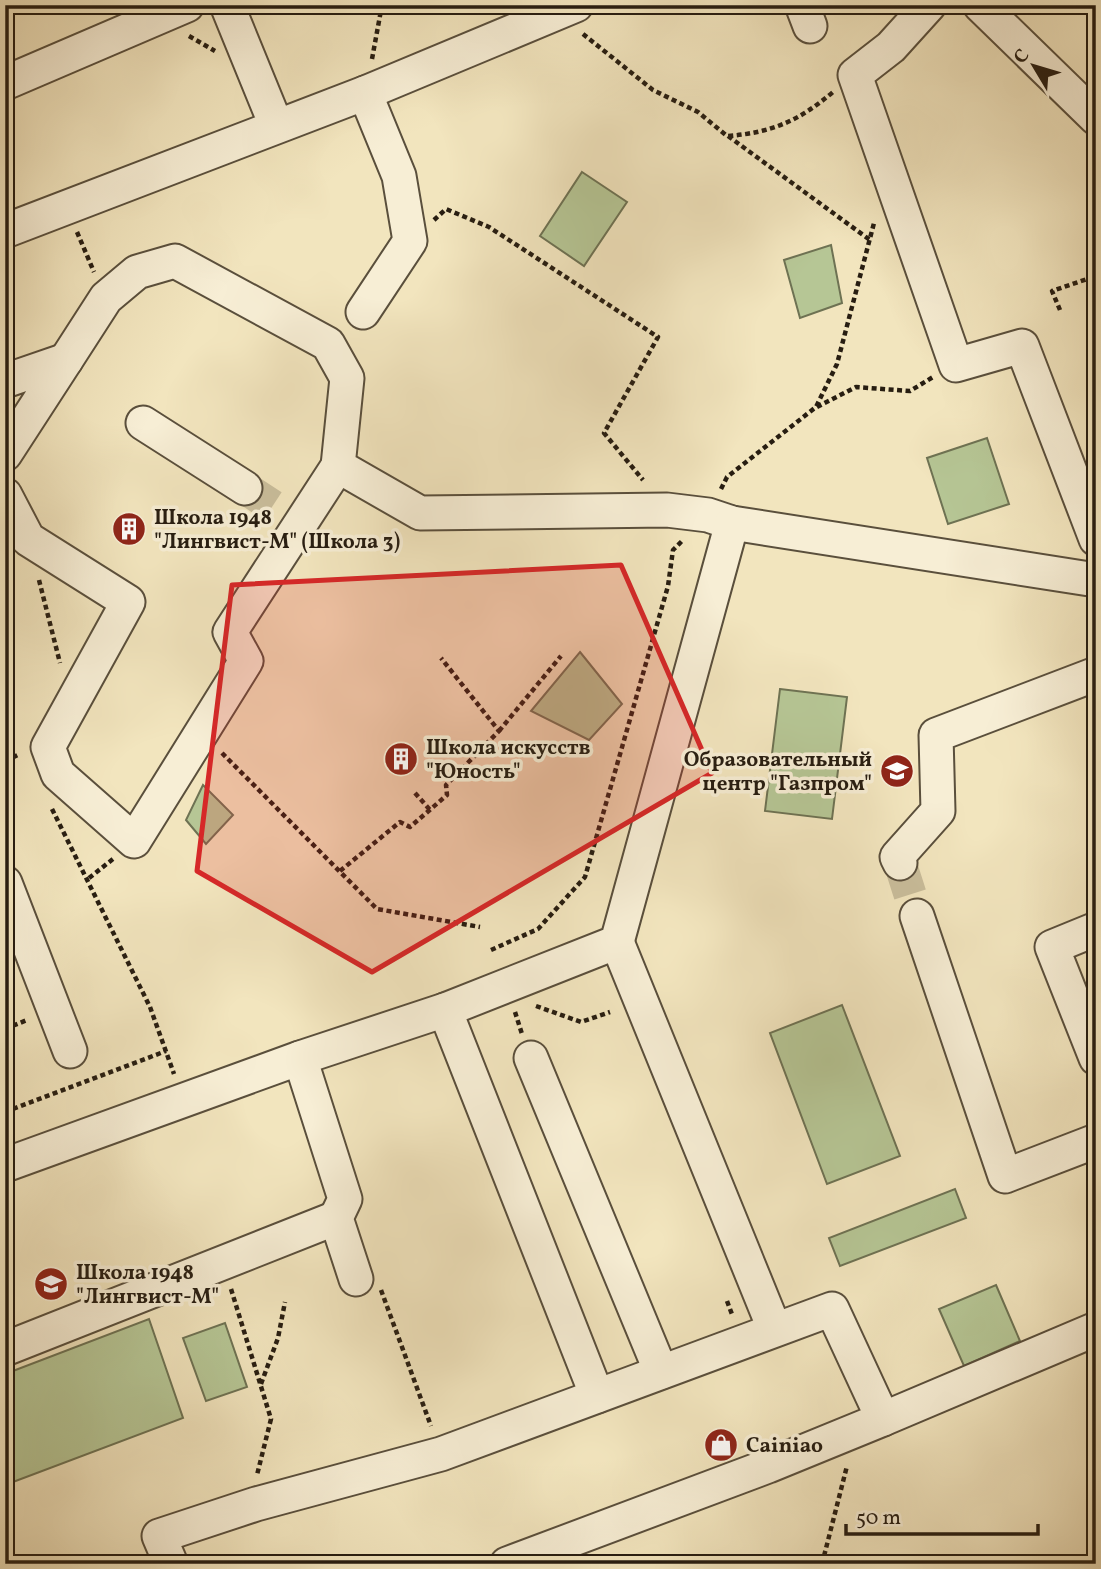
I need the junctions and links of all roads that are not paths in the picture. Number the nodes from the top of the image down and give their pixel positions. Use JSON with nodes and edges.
{"nodes":[{"id":1,"x":227,"y":5,"type":"edge"},
{"id":2,"x":929,"y":5,"type":"edge"},
{"id":3,"x":980,"y":5,"type":"edge"},
{"id":4,"x":566,"y":9,"type":"edge"},
{"id":5,"x":173,"y":11,"type":"edge"},
{"id":6,"x":5,"y":83,"type":"edge"},
{"id":7,"x":365,"y":93,"type":"junction"},
{"id":8,"x":1096,"y":117,"type":"edge"},
{"id":9,"x":276,"y":125,"type":"junction"},
{"id":10,"x":5,"y":231,"type":"edge"},
{"id":11,"x":363,"y":312,"type":"dead end"},
{"id":12,"x":66,"y":360,"type":"junction"},
{"id":13,"x":5,"y":381,"type":"edge"},
{"id":14,"x":143,"y":423,"type":"dead end"},
{"id":15,"x":5,"y":454,"type":"edge"},
{"id":16,"x":338,"y":466,"type":"junction"},
{"id":17,"x":245,"y":488,"type":"tunnel mouth"},
{"id":18,"x":5,"y":495,"type":"edge"},
{"id":19,"x":720,"y":519,"type":"junction"},
{"id":20,"x":1096,"y":539,"type":"edge"},
{"id":21,"x":1096,"y":580,"type":"edge"},
{"id":22,"x":1096,"y":674,"type":"edge"},
{"id":23,"x":900,"y":863,"type":"dead end"},
{"id":24,"x":5,"y":883,"type":"edge"},
{"id":25,"x":917,"y":916,"type":"tunnel mouth"},
{"id":26,"x":1096,"y":929,"type":"edge"},
{"id":27,"x":617,"y":942,"type":"junction"},
{"id":28,"x":445,"y":1010,"type":"junction"},
{"id":29,"x":70,"y":1051,"type":"dead end"},
{"id":30,"x":300,"y":1058,"type":"junction"},
{"id":31,"x":530,"y":1058,"type":"road end"},
{"id":32,"x":1096,"y":1058,"type":"edge"},
{"id":33,"x":1096,"y":1141,"type":"edge"},
{"id":34,"x":5,"y":1165,"type":"edge"},
{"id":35,"x":336,"y":1218,"type":"junction"},
{"id":36,"x":368,"y":1284,"type":"road end"},
{"id":37,"x":775,"y":1328,"type":"junction"},
{"id":38,"x":1096,"y":1329,"type":"edge"},
{"id":39,"x":5,"y":1349,"type":"edge"},
{"id":40,"x":661,"y":1372,"type":"junction"},
{"id":41,"x":597,"y":1396,"type":"junction"},
{"id":42,"x":869,"y":1425,"type":"junction"},
{"id":43,"x":170,"y":1564,"type":"edge"},
{"id":44,"x":507,"y":1564,"type":"edge"}],
"edges":[{"from":1,"to":9,"type":"street"},
{"from":2,"to":20,"type":"street"},
{"from":3,"to":8,"type":"street"},
{"from":4,"to":7,"type":"street"},
{"from":5,"to":6,"type":"street"},
{"from":7,"to":9,"type":"street"},
{"from":7,"to":11,"type":"street"},
{"from":9,"to":10,"type":"street"},
{"from":12,"to":13,"type":"street"},
{"from":12,"to":15,"type":"street"},
{"from":12,"to":16,"type":"street"},
{"from":14,"to":17,"type":"street"},
{"from":16,"to":18,"type":"street"},
{"from":16,"to":19,"type":"street"},
{"from":19,"to":21,"type":"street"},
{"from":19,"to":27,"type":"street"},
{"from":22,"to":23,"type":"street"},
{"from":24,"to":29,"type":"street"},
{"from":25,"to":33,"type":"street"},
{"from":26,"to":32,"type":"street"},
{"from":27,"to":28,"type":"street"},
{"from":27,"to":37,"type":"street"},
{"from":28,"to":30,"type":"street"},
{"from":28,"to":41,"type":"street"},
{"from":30,"to":34,"type":"street"},
{"from":30,"to":35,"type":"street"},
{"from":31,"to":40,"type":"street"},
{"from":35,"to":36,"type":"street"},
{"from":35,"to":39,"type":"street"},
{"from":37,"to":40,"type":"street"},
{"from":37,"to":42,"type":"street"},
{"from":38,"to":42,"type":"street"},
{"from":40,"to":41,"type":"street"},
{"from":41,"to":43,"type":"street"},
{"from":42,"to":44,"type":"street"}]}
